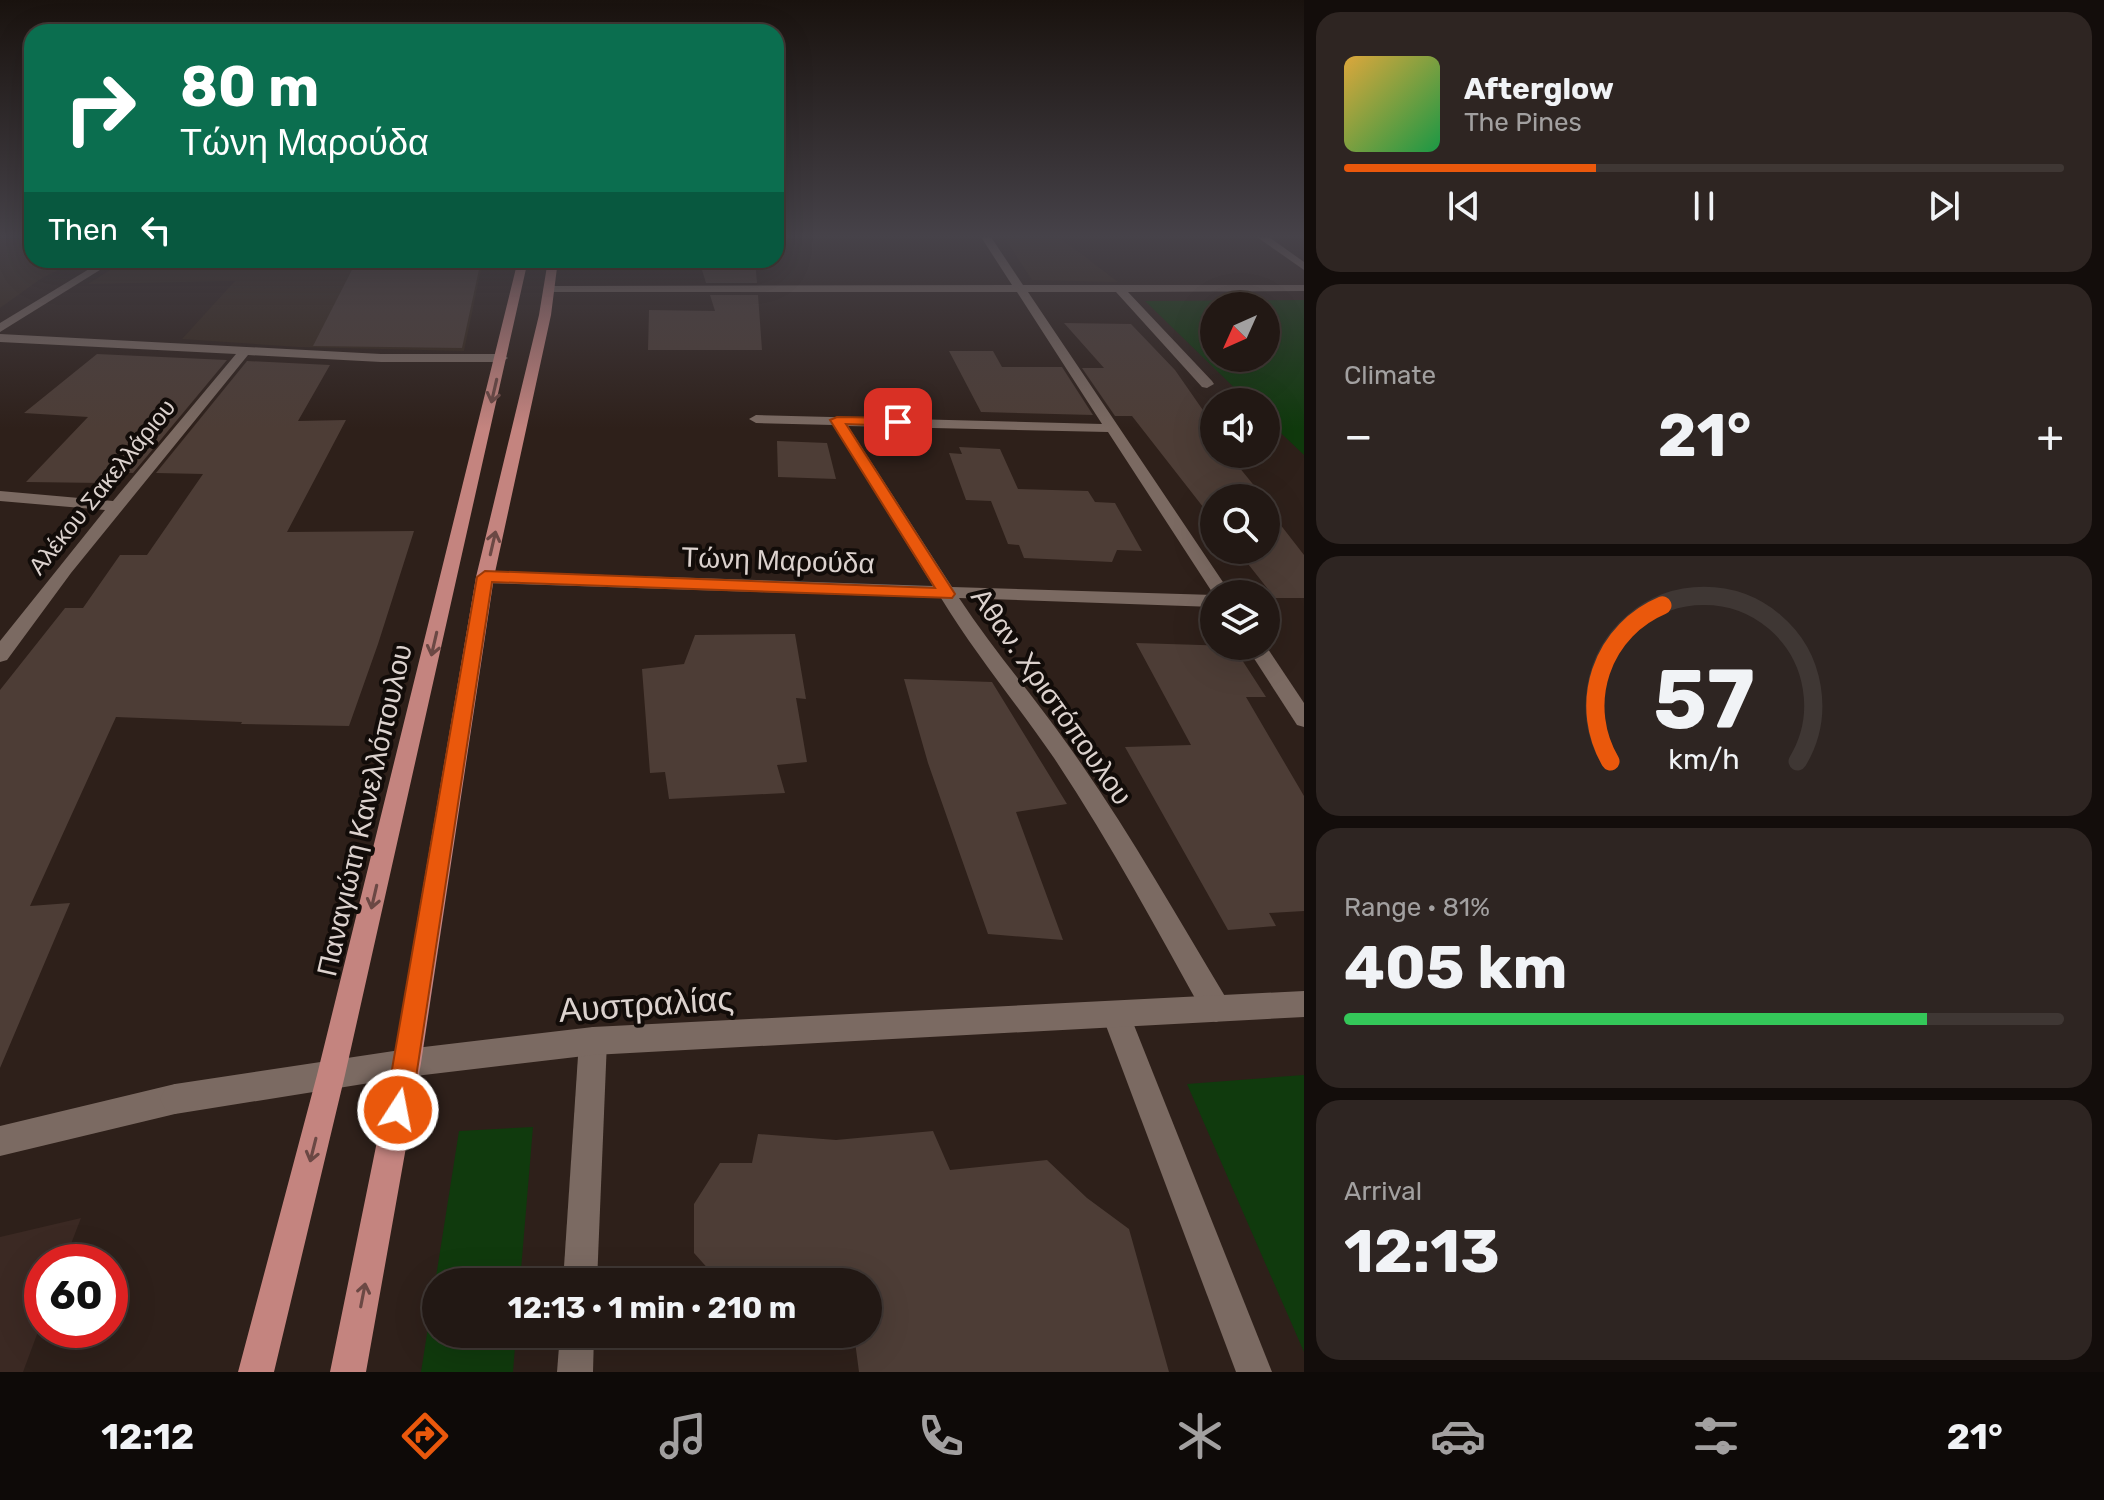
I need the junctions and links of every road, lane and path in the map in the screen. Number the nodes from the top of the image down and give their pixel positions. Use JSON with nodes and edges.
{"nodes":[{"id":1,"x":44,"y":301,"type":"edge"},
{"id":2,"x":514,"y":301,"type":"edge"},
{"id":3,"x":546,"y":301,"type":"edge"},
{"id":4,"x":1027,"y":301,"type":"edge"},
{"id":5,"x":1131,"y":301,"type":"edge"},
{"id":6,"x":0,"y":328,"type":"edge"},
{"id":7,"x":0,"y":338,"type":"edge"},
{"id":8,"x":244,"y":352,"type":"junction"},
{"id":9,"x":502,"y":358,"type":"junction"},
{"id":10,"x":1207,"y":384,"type":"dead end"},
{"id":11,"x":756,"y":419,"type":"dead end"},
{"id":12,"x":837,"y":420,"type":"junction"},
{"id":13,"x":1111,"y":428,"type":"junction"},
{"id":14,"x":0,"y":496,"type":"edge"},
{"id":15,"x":116,"y":506,"type":"junction"},
{"id":16,"x":485,"y":577,"type":"junction"},
{"id":17,"x":1213,"y":580,"type":"edge"},
{"id":18,"x":946,"y":594,"type":"junction"},
{"id":19,"x":1200,"y":601,"type":"edge"},
{"id":20,"x":0,"y":655,"type":"edge"},
{"id":21,"x":1265,"y":660,"type":"edge"},
{"id":22,"x":1304,"y":719,"type":"edge"},
{"id":23,"x":1304,"y":1004,"type":"edge"},
{"id":24,"x":1216,"y":1008,"type":"junction"},
{"id":25,"x":1116,"y":1015,"type":"junction"},
{"id":26,"x":593,"y":1041,"type":"junction"},
{"id":27,"x":407,"y":1063,"type":"junction"},
{"id":28,"x":331,"y":1075,"type":"junction"},
{"id":29,"x":0,"y":1141,"type":"edge"},
{"id":30,"x":581,"y":1268,"type":"edge"},
{"id":31,"x":576,"y":1348,"type":"edge"},
{"id":32,"x":256,"y":1372,"type":"edge"},
{"id":33,"x":348,"y":1372,"type":"edge"},
{"id":34,"x":575,"y":1372,"type":"edge"},
{"id":35,"x":1254,"y":1372,"type":"edge"}],
"edges":[{"from":1,"to":6,"type":"street"},
{"from":2,"to":9,"type":"main road","name":"Παναγιώτη Κανελλόπουλου"},
{"from":16,"to":3,"type":"main road","one_way":true},
{"from":4,"to":13,"type":"street"},
{"from":5,"to":10,"type":"street"},
{"from":7,"to":8,"type":"street"},
{"from":8,"to":9,"type":"street"},
{"from":8,"to":15,"type":"street","name":"Αλέκου Σακελλάριου"},
{"from":9,"to":28,"type":"main road","name":"Παναγιώτη Κανελλόπουλου","one_way":true},
{"from":11,"to":12,"type":"street"},
{"from":12,"to":13,"type":"street"},
{"from":12,"to":18,"type":"street","name":"Αθαν. Χριστόπουλου"},
{"from":13,"to":17,"type":"street"},
{"from":14,"to":15,"type":"street"},
{"from":15,"to":20,"type":"street","name":"Αλέκου Σακελλάριου"},
{"from":16,"to":18,"type":"street","name":"Τώνη Μαρούδα"},
{"from":16,"to":27,"type":"main road"},
{"from":18,"to":19,"type":"street","name":"Τώνη Μαρούδα"},
{"from":18,"to":24,"type":"street","name":"Αθαν. Χριστόπουλου"},
{"from":21,"to":22,"type":"street"},
{"from":23,"to":24,"type":"street","name":"Αυστραλίας"},
{"from":24,"to":25,"type":"street","name":"Αυστραλίας"},
{"from":25,"to":26,"type":"street","name":"Αυστραλίας"},
{"from":25,"to":35,"type":"street"},
{"from":26,"to":27,"type":"street","name":"Αυστραλίας"},
{"from":26,"to":30,"type":"street"},
{"from":27,"to":28,"type":"street","name":"Αυστραλίας"},
{"from":33,"to":27,"type":"main road","one_way":true},
{"from":28,"to":29,"type":"street","name":"Αυστραλίας"},
{"from":28,"to":32,"type":"main road","name":"Παναγιώτη Κανελλόπουλου","one_way":true},
{"from":31,"to":34,"type":"street"}]}
